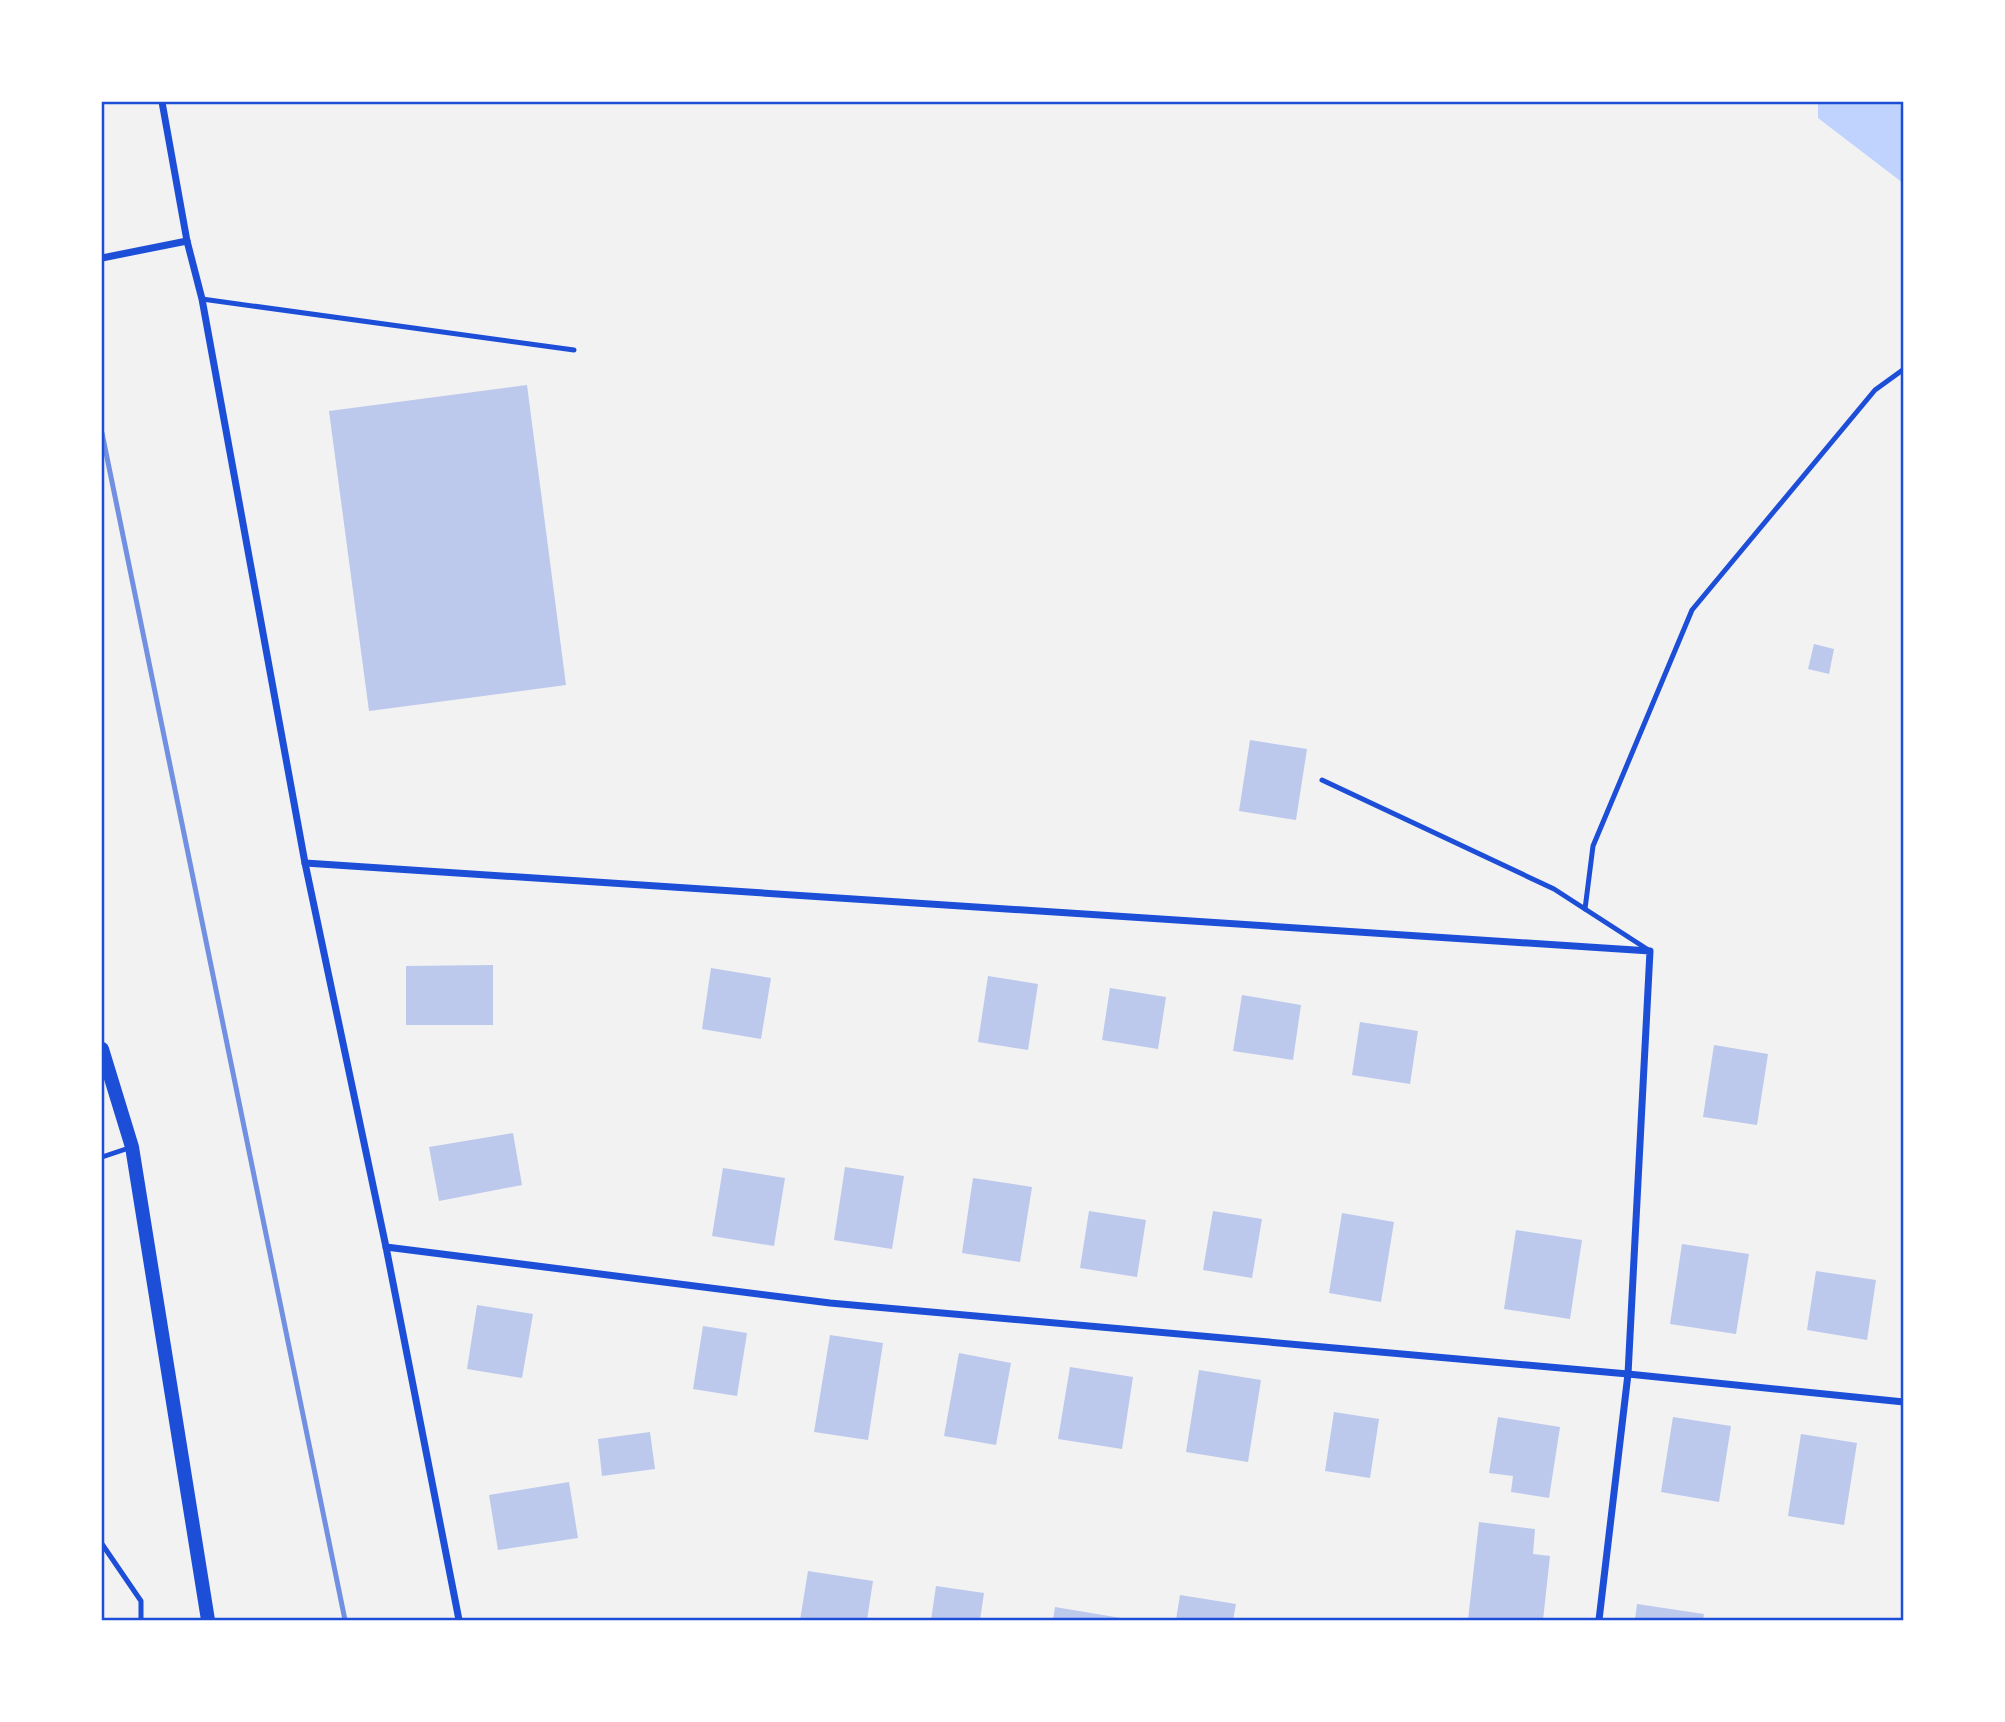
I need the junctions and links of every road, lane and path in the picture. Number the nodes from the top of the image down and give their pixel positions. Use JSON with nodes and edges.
{"nodes":[{"id":1,"x":162,"y":102,"type":"edge"},
{"id":2,"x":187,"y":241,"type":"junction"},
{"id":3,"x":102,"y":258,"type":"edge"},
{"id":4,"x":202,"y":299,"type":"junction"},
{"id":5,"x":574,"y":350,"type":"dead end"},
{"id":6,"x":1903,"y":369,"type":"edge"},
{"id":7,"x":1322,"y":780,"type":"dead end"},
{"id":8,"x":305,"y":863,"type":"junction"},
{"id":9,"x":1585,"y":909,"type":"junction"},
{"id":10,"x":1650,"y":951,"type":"junction"},
{"id":11,"x":102,"y":1049,"type":"edge"},
{"id":12,"x":132,"y":1147,"type":"junction"},
{"id":13,"x":102,"y":1157,"type":"edge"},
{"id":14,"x":386,"y":1247,"type":"junction"},
{"id":15,"x":1628,"y":1374,"type":"junction"},
{"id":16,"x":1903,"y":1402,"type":"edge"},
{"id":17,"x":102,"y":1544,"type":"edge"},
{"id":18,"x":141,"y":1620,"type":"edge"},
{"id":19,"x":208,"y":1620,"type":"edge"},
{"id":20,"x":459,"y":1620,"type":"edge"},
{"id":21,"x":1599,"y":1620,"type":"edge"}],
"edges":[{"from":1,"to":2,"type":"street"},
{"from":2,"to":3,"type":"street"},
{"from":2,"to":4,"type":"street"},
{"from":4,"to":5,"type":"lane"},
{"from":4,"to":8,"type":"street"},
{"from":6,"to":9,"type":"lane"},
{"from":7,"to":9,"type":"lane"},
{"from":8,"to":10,"type":"street"},
{"from":8,"to":14,"type":"street"},
{"from":9,"to":10,"type":"lane"},
{"from":10,"to":15,"type":"street"},
{"from":11,"to":12,"type":"main road"},
{"from":12,"to":13,"type":"lane"},
{"from":12,"to":19,"type":"main road"},
{"from":14,"to":15,"type":"street"},
{"from":14,"to":20,"type":"street"},
{"from":15,"to":16,"type":"street"},
{"from":15,"to":21,"type":"street"},
{"from":17,"to":18,"type":"lane"}]}
